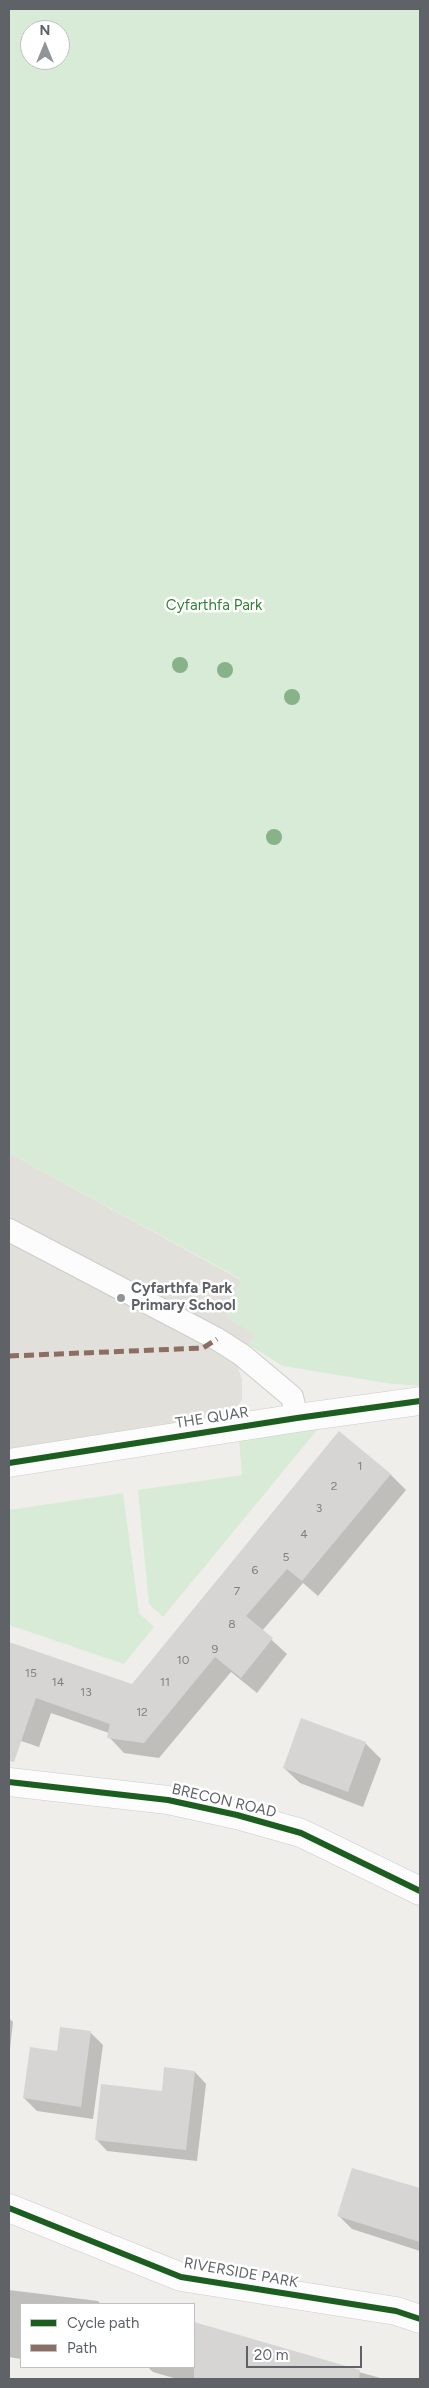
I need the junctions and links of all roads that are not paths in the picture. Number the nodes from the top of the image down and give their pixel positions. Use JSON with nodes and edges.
{"nodes":[{"id":1,"x":9,"y":1230,"type":"edge"},
{"id":2,"x":420,"y":1401,"type":"edge"},
{"id":3,"x":297,"y":1418,"type":"junction"},
{"id":4,"x":9,"y":1463,"type":"edge"},
{"id":5,"x":9,"y":1782,"type":"edge"},
{"id":6,"x":420,"y":1891,"type":"edge"},
{"id":7,"x":9,"y":2208,"type":"edge"},
{"id":8,"x":420,"y":2318,"type":"edge"}],
"edges":[{"from":1,"to":3,"type":"lane"},
{"from":2,"to":3,"type":"street","name":"THE QUAR"},
{"from":3,"to":4,"type":"street","name":"THE QUAR"},
{"from":5,"to":6,"type":"street","name":"BRECON ROAD"},
{"from":7,"to":8,"type":"street","name":"RIVERSIDE PARK"}]}
